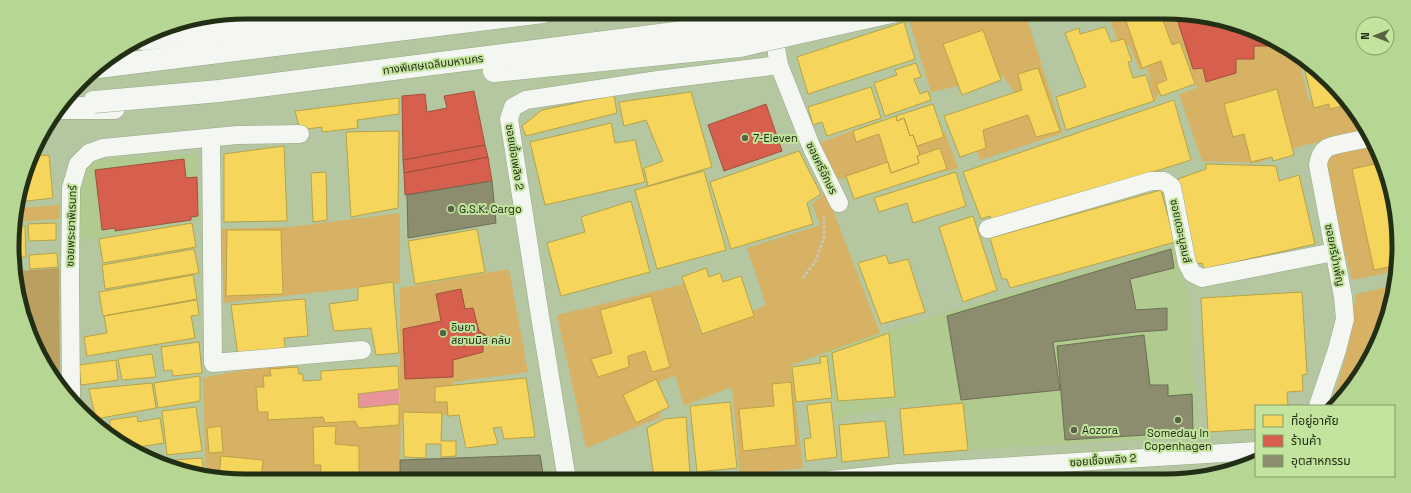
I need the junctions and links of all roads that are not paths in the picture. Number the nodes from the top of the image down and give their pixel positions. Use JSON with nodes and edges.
{"nodes":[{"id":1,"x":350,"y":19,"type":"edge"},
{"id":2,"x":485,"y":19,"type":"edge"},
{"id":3,"x":767,"y":19,"type":"edge"},
{"id":4,"x":771,"y":19,"type":"edge"},
{"id":5,"x":860,"y":19,"type":"edge"},
{"id":6,"x":155,"y":38,"type":"edge"},
{"id":7,"x":110,"y":65,"type":"edge"},
{"id":8,"x":779,"y":65,"type":"junction"},
{"id":9,"x":70,"y":102,"type":"edge"},
{"id":10,"x":66,"y":108,"type":"edge"},
{"id":11,"x":300,"y":134,"type":"dead end"},
{"id":12,"x":211,"y":138,"type":"junction"},
{"id":13,"x":1365,"y":139,"type":"edge"},
{"id":14,"x":837,"y":200,"type":"road end"},
{"id":15,"x":988,"y":229,"type":"dead end"},
{"id":16,"x":1334,"y":252,"type":"junction"},
{"id":17,"x":362,"y":350,"type":"dead end"},
{"id":18,"x":71,"y":392,"type":"edge"},
{"id":19,"x":1318,"y":405,"type":"edge"},
{"id":20,"x":1255,"y":451,"type":"edge"},
{"id":21,"x":567,"y":474,"type":"edge"},
{"id":22,"x":889,"y":474,"type":"edge"}],
"edges":[{"from":1,"to":6,"type":"main road"},
{"from":2,"to":7,"type":"main road"},
{"from":3,"to":9,"type":"main road","name":"ทางพิเศษเฉลิมมหานคร","bridge":true},
{"from":4,"to":8,"type":"street"},
{"from":5,"to":10,"type":"main road","bridge":true},
{"from":8,"to":14,"type":"street","name":"ซอยศรีอักษร"},
{"from":8,"to":21,"type":"street","name":"ซอยเชื้อเพลิง 2"},
{"from":11,"to":12,"type":"street","name":"ซอยพระยาพิเรนทร์"},
{"from":12,"to":17,"type":"street"},
{"from":12,"to":18,"type":"street","name":"ซอยพระยาพิเรนทร์"},
{"from":13,"to":16,"type":"street","name":"ซอยศรีบำเพ็ญ"},
{"from":15,"to":16,"type":"street","name":"ซอยเดอะบูลมส์"},
{"from":16,"to":19,"type":"street","name":"ซอยศรีบำเพ็ญ"},
{"from":20,"to":22,"type":"street","name":"ซอยเชื้อเพลิง 2"}]}
